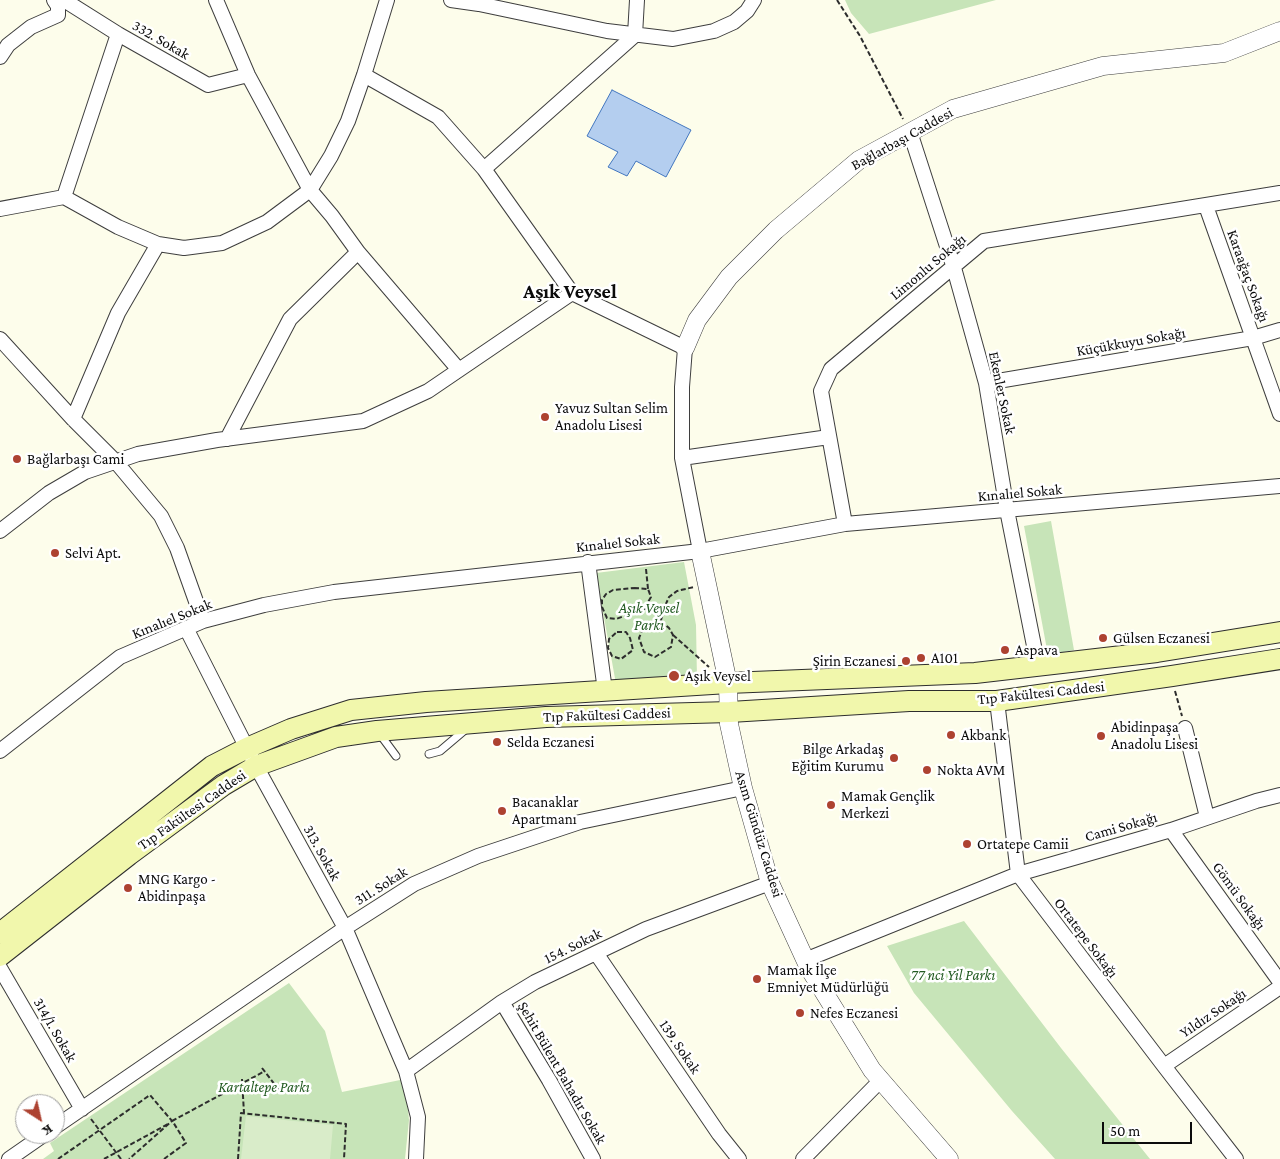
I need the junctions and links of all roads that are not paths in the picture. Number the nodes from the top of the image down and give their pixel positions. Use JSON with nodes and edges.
{"nodes":[{"id":1,"x":54,"y":0,"type":"edge"},
{"id":2,"x":64,"y":0,"type":"edge"},
{"id":3,"x":216,"y":0,"type":"edge"},
{"id":4,"x":387,"y":0,"type":"edge"},
{"id":5,"x":451,"y":0,"type":"edge"},
{"id":6,"x":637,"y":0,"type":"edge"},
{"id":7,"x":754,"y":0,"type":"edge"},
{"id":8,"x":480,"y":2,"type":"edge"},
{"id":9,"x":1280,"y":32,"type":"edge"},
{"id":10,"x":118,"y":34,"type":"junction"},
{"id":11,"x":635,"y":35,"type":"junction"},
{"id":12,"x":0,"y":57,"type":"edge"},
{"id":13,"x":248,"y":75,"type":"junction"},
{"id":14,"x":364,"y":75,"type":"junction"},
{"id":15,"x":910,"y":132,"type":"junction"},
{"id":16,"x":484,"y":169,"type":"junction"},
{"id":17,"x":310,"y":190,"type":"junction"},
{"id":18,"x":1280,"y":192,"type":"edge"},
{"id":19,"x":64,"y":197,"type":"junction"},
{"id":20,"x":1206,"y":206,"type":"junction"},
{"id":21,"x":0,"y":209,"type":"edge"},
{"id":22,"x":158,"y":244,"type":"junction"},
{"id":23,"x":358,"y":252,"type":"junction"},
{"id":24,"x":954,"y":268,"type":"junction"},
{"id":25,"x":572,"y":293,"type":"junction"},
{"id":26,"x":1280,"y":330,"type":"edge"},
{"id":27,"x":0,"y":338,"type":"edge"},
{"id":28,"x":1253,"y":338,"type":"junction"},
{"id":29,"x":685,"y":348,"type":"junction"},
{"id":30,"x":458,"y":370,"type":"junction"},
{"id":31,"x":986,"y":383,"type":"junction"},
{"id":32,"x":1280,"y":414,"type":"edge"},
{"id":33,"x":73,"y":419,"type":"junction"},
{"id":34,"x":829,"y":437,"type":"junction"},
{"id":35,"x":227,"y":439,"type":"junction"},
{"id":36,"x":682,"y":458,"type":"junction"},
{"id":37,"x":116,"y":462,"type":"junction"},
{"id":38,"x":1280,"y":486,"type":"edge"},
{"id":39,"x":1007,"y":510,"type":"junction"},
{"id":40,"x":845,"y":524,"type":"junction"},
{"id":41,"x":0,"y":531,"type":"edge"},
{"id":42,"x":700,"y":551,"type":"junction"},
{"id":43,"x":588,"y":562,"type":"junction"},
{"id":44,"x":203,"y":621,"type":"junction"},
{"id":45,"x":186,"y":628,"type":"junction"},
{"id":46,"x":1280,"y":632,"type":"edge"},
{"id":47,"x":1280,"y":659,"type":"edge"},
{"id":48,"x":1038,"y":666,"type":"junction"},
{"id":49,"x":728,"y":683,"type":"junction"},
{"id":50,"x":606,"y":691,"type":"junction"},
{"id":51,"x":997,"y":701,"type":"junction"},
{"id":52,"x":730,"y":712,"type":"junction"},
{"id":53,"x":475,"y":721,"type":"junction"},
{"id":54,"x":1185,"y":728,"type":"road end"},
{"id":55,"x":377,"y":730,"type":"junction"},
{"id":56,"x":247,"y":748,"type":"junction"},
{"id":57,"x":0,"y":751,"type":"edge"},
{"id":58,"x":429,"y":754,"type":"dead end"},
{"id":59,"x":396,"y":756,"type":"dead end"},
{"id":60,"x":256,"y":766,"type":"junction"},
{"id":61,"x":743,"y":788,"type":"junction"},
{"id":62,"x":1280,"y":795,"type":"edge"},
{"id":63,"x":1208,"y":817,"type":"junction"},
{"id":64,"x":1171,"y":830,"type":"junction"},
{"id":65,"x":1018,"y":874,"type":"junction"},
{"id":66,"x":770,"y":883,"type":"junction"},
{"id":67,"x":345,"y":928,"type":"junction"},
{"id":68,"x":0,"y":933,"type":"edge"},
{"id":69,"x":596,"y":953,"type":"junction"},
{"id":70,"x":0,"y":956,"type":"edge"},
{"id":71,"x":805,"y":960,"type":"junction"},
{"id":72,"x":0,"y":968,"type":"edge"},
{"id":73,"x":1280,"y":982,"type":"edge"},
{"id":74,"x":1280,"y":987,"type":"edge"},
{"id":75,"x":502,"y":1002,"type":"junction"},
{"id":76,"x":1164,"y":1066,"type":"junction"},
{"id":77,"x":406,"y":1071,"type":"junction"},
{"id":78,"x":881,"y":1080,"type":"junction"},
{"id":79,"x":86,"y":1113,"type":"junction"},
{"id":80,"x":65,"y":1122,"type":"edge"},
{"id":81,"x":31,"y":1144,"type":"edge"},
{"id":82,"x":9,"y":1159,"type":"edge"},
{"id":83,"x":416,"y":1159,"type":"edge"},
{"id":84,"x":593,"y":1159,"type":"edge"},
{"id":85,"x":739,"y":1159,"type":"edge"},
{"id":86,"x":803,"y":1159,"type":"edge"},
{"id":87,"x":949,"y":1159,"type":"edge"},
{"id":88,"x":1236,"y":1159,"type":"edge"}],
"edges":[{"from":1,"to":12,"type":"street"},
{"from":2,"to":10,"type":"street","name":"332. Sokak"},
{"from":3,"to":13,"type":"street"},
{"from":4,"to":14,"type":"street"},
{"from":5,"to":8,"type":"street"},
{"from":6,"to":11,"type":"street"},
{"from":7,"to":11,"type":"street"},
{"from":8,"to":11,"type":"street"},
{"from":9,"to":15,"type":"street","name":"Bağlarbaşı Caddesi"},
{"from":10,"to":13,"type":"street","name":"332. Sokak"},
{"from":10,"to":19,"type":"street"},
{"from":11,"to":16,"type":"street"},
{"from":13,"to":17,"type":"street"},
{"from":14,"to":16,"type":"street"},
{"from":14,"to":17,"type":"street"},
{"from":15,"to":24,"type":"street","name":"Ekenler Sokak"},
{"from":15,"to":29,"type":"street","name":"Bağlarbaşı Caddesi"},
{"from":16,"to":25,"type":"street"},
{"from":17,"to":22,"type":"street"},
{"from":17,"to":23,"type":"street"},
{"from":18,"to":20,"type":"street","name":"Limonlu Sokağı"},
{"from":19,"to":21,"type":"street"},
{"from":19,"to":22,"type":"street"},
{"from":20,"to":24,"type":"street","name":"Limonlu Sokağı"},
{"from":20,"to":28,"type":"street","name":"Karaağaç Sokağı"},
{"from":22,"to":33,"type":"street"},
{"from":23,"to":30,"type":"street"},
{"from":23,"to":35,"type":"street"},
{"from":24,"to":31,"type":"street","name":"Ekenler Sokak"},
{"from":24,"to":34,"type":"street","name":"Limonlu Sokağı"},
{"from":25,"to":29,"type":"street"},
{"from":25,"to":30,"type":"street"},
{"from":26,"to":28,"type":"street","name":"Küçükkuyu Sokağı"},
{"from":27,"to":33,"type":"street"},
{"from":28,"to":31,"type":"street","name":"Küçükkuyu Sokağı"},
{"from":28,"to":32,"type":"street","name":"Karaağaç Sokağı"},
{"from":29,"to":36,"type":"street"},
{"from":30,"to":35,"type":"street"},
{"from":31,"to":39,"type":"street","name":"Ekenler Sokak"},
{"from":33,"to":37,"type":"street"},
{"from":34,"to":36,"type":"street"},
{"from":34,"to":40,"type":"street","name":"Limonlu Sokağı"},
{"from":35,"to":37,"type":"street"},
{"from":36,"to":42,"type":"street"},
{"from":37,"to":41,"type":"street"},
{"from":37,"to":44,"type":"street"},
{"from":38,"to":39,"type":"street","name":"Kınalıel Sokak"},
{"from":39,"to":40,"type":"street","name":"Kınalıel Sokak"},
{"from":39,"to":48,"type":"street","name":"Ekenler Sokak"},
{"from":40,"to":42,"type":"street","name":"Kınalıel Sokak"},
{"from":42,"to":43,"type":"street","name":"Kınalıel Sokak"},
{"from":42,"to":49,"type":"street","name":"Asım Gündüz Caddesi"},
{"from":43,"to":44,"type":"street","name":"Kınalıel Sokak"},
{"from":43,"to":50,"type":"street"},
{"from":44,"to":45,"type":"street","name":"Kınalıel Sokak"},
{"from":45,"to":56,"type":"street","name":"313. Sokak"},
{"from":45,"to":57,"type":"street","name":"Kınalıel Sokak"},
{"from":46,"to":48,"type":"main road"},
{"from":47,"to":51,"type":"main road","name":"Tıp Fakültesi Caddesi"},
{"from":48,"to":49,"type":"main road"},
{"from":49,"to":50,"type":"main road"},
{"from":49,"to":52,"type":"street","name":"Asım Gündüz Caddesi"},
{"from":50,"to":56,"type":"main road"},
{"from":51,"to":52,"type":"main road","name":"Tıp Fakültesi Caddesi"},
{"from":51,"to":65,"type":"street"},
{"from":52,"to":53,"type":"main road","name":"Tıp Fakültesi Caddesi"},
{"from":52,"to":61,"type":"street","name":"Asım Gündüz Caddesi"},
{"from":53,"to":55,"type":"main road","name":"Tıp Fakültesi Caddesi"},
{"from":53,"to":58,"type":"lane"},
{"from":54,"to":63,"type":"street"},
{"from":55,"to":59,"type":"lane"},
{"from":55,"to":60,"type":"main road","name":"Tıp Fakültesi Caddesi"},
{"from":56,"to":60,"type":"street","name":"313. Sokak"},
{"from":56,"to":68,"type":"main road"},
{"from":60,"to":67,"type":"street","name":"313. Sokak"},
{"from":60,"to":70,"type":"main road","name":"Tıp Fakültesi Caddesi"},
{"from":61,"to":66,"type":"street","name":"Asım Gündüz Caddesi"},
{"from":61,"to":67,"type":"street","name":"311. Sokak"},
{"from":62,"to":63,"type":"street","name":"Cami Sokağı"},
{"from":63,"to":64,"type":"street","name":"Cami Sokağı"},
{"from":64,"to":65,"type":"street","name":"Cami Sokağı"},
{"from":64,"to":73,"type":"street","name":"Gömü Sokağı"},
{"from":65,"to":71,"type":"street","name":"Cami Sokağı"},
{"from":65,"to":76,"type":"street","name":"Ortatepe Sokağı"},
{"from":66,"to":69,"type":"street","name":"154. Sokak"},
{"from":66,"to":71,"type":"street","name":"Asım Gündüz Caddesi"},
{"from":67,"to":77,"type":"street","name":"313. Sokak"},
{"from":67,"to":79,"type":"street","name":"311. Sokak"},
{"from":69,"to":75,"type":"street","name":"154. Sokak"},
{"from":69,"to":85,"type":"street","name":"139. Sokak"},
{"from":71,"to":78,"type":"street","name":"Asım Gündüz Caddesi"},
{"from":72,"to":79,"type":"street","name":"314/1. Sokak"},
{"from":74,"to":76,"type":"street","name":"Yıldız Sokağı"},
{"from":75,"to":77,"type":"street","name":"154. Sokak"},
{"from":75,"to":84,"type":"street","name":"Şehit Bülent Bahadır Sokak"},
{"from":76,"to":88,"type":"street","name":"Ortatepe Sokağı"},
{"from":77,"to":83,"type":"street","name":"313. Sokak"},
{"from":78,"to":86,"type":"street"},
{"from":78,"to":87,"type":"street","name":"Asım Gündüz Caddesi"},
{"from":79,"to":80,"type":"street","name":"311. Sokak"},
{"from":81,"to":82,"type":"street"}]}
